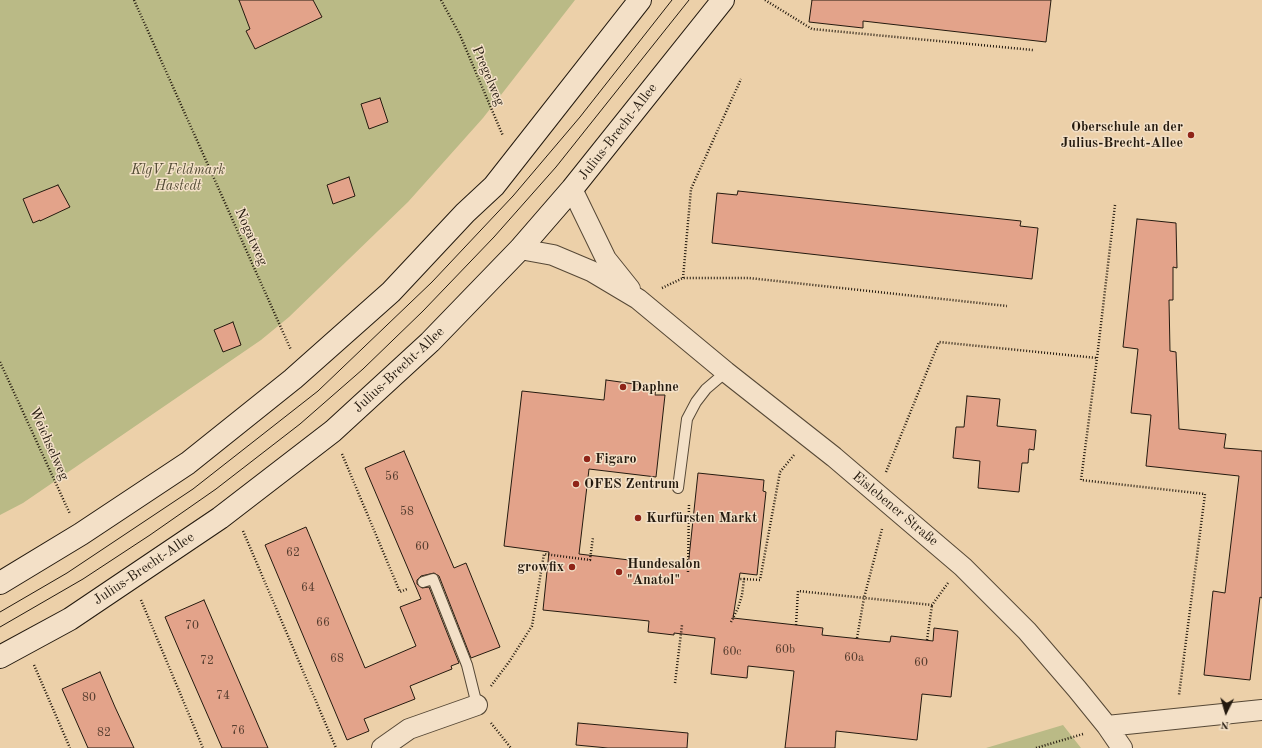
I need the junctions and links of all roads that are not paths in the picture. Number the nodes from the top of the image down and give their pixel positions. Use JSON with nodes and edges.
{"nodes":[{"id":1,"x":640,"y":0,"type":"edge"},
{"id":2,"x":723,"y":0,"type":"edge"},
{"id":3,"x":572,"y":189,"type":"junction"},
{"id":4,"x":520,"y":249,"type":"junction"},
{"id":5,"x":638,"y":299,"type":"junction"},
{"id":6,"x":726,"y":372,"type":"junction"},
{"id":7,"x":678,"y":488,"type":"road end"},
{"id":8,"x":423,"y":582,"type":"road end"},
{"id":9,"x":0,"y":583,"type":"edge"},
{"id":10,"x":0,"y":657,"type":"edge"},
{"id":11,"x":477,"y":705,"type":"joint"},
{"id":12,"x":1262,"y":710,"type":"edge"},
{"id":13,"x":1107,"y":726,"type":"junction"},
{"id":14,"x":382,"y":748,"type":"edge"},
{"id":15,"x":1122,"y":748,"type":"edge"}],
"edges":[{"from":1,"to":9,"type":"main road"},
{"from":2,"to":3,"type":"main road","name":"Julius-Brecht-Allee"},
{"from":3,"to":4,"type":"main road","name":"Julius-Brecht-Allee"},
{"from":3,"to":5,"type":"street","name":"Eislebener Straße"},
{"from":4,"to":5,"type":"street","name":"Eislebener Straße"},
{"from":4,"to":10,"type":"main road","name":"Julius-Brecht-Allee"},
{"from":5,"to":6,"type":"street","name":"Eislebener Straße"},
{"from":6,"to":7,"type":"lane"},
{"from":6,"to":13,"type":"street","name":"Eislebener Straße"},
{"from":8,"to":11,"type":"lane"},
{"from":11,"to":14,"type":"street"},
{"from":12,"to":13,"type":"street"},
{"from":13,"to":15,"type":"street","name":"Eislebener Straße"}]}
